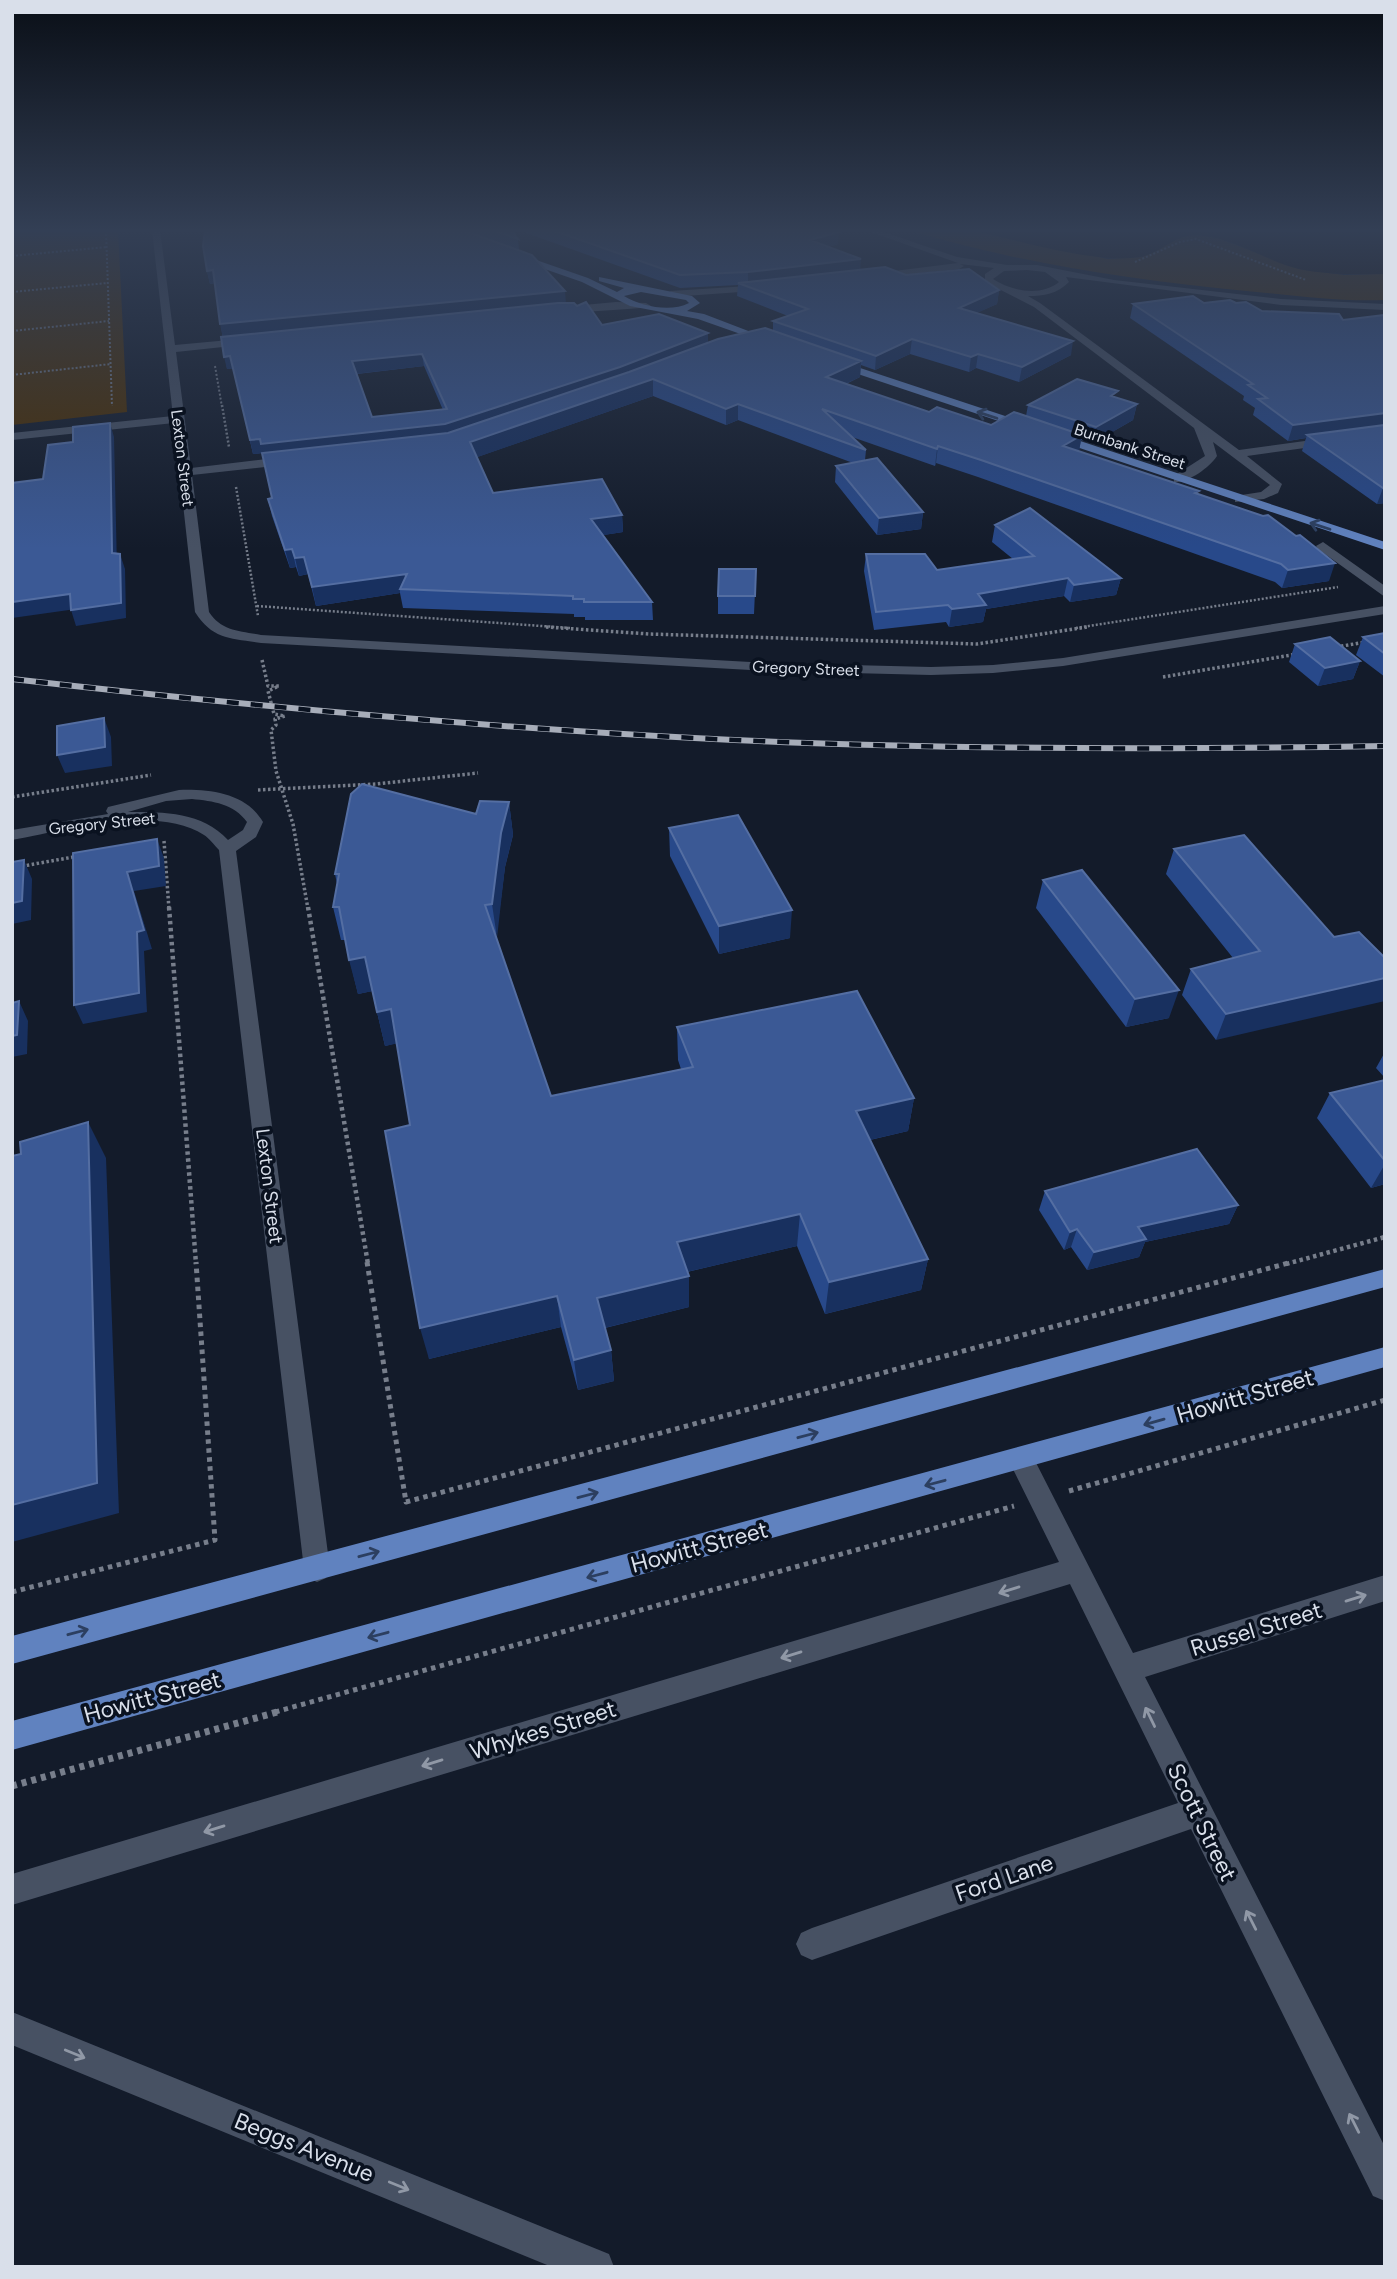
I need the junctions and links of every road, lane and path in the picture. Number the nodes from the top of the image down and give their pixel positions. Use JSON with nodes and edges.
{"nodes":[{"id":1,"x":110,"y":336,"type":"edge"},
{"id":2,"x":169,"y":336,"type":"edge"},
{"id":3,"x":756,"y":336,"type":"edge"},
{"id":4,"x":769,"y":336,"type":"edge"},
{"id":5,"x":1077,"y":336,"type":"edge"},
{"id":6,"x":267,"y":339,"type":"edge"},
{"id":7,"x":766,"y":340,"type":"junction"},
{"id":8,"x":211,"y":345,"type":"junction"},
{"id":9,"x":737,"y":345,"type":"edge"},
{"id":10,"x":170,"y":349,"type":"junction"},
{"id":11,"x":834,"y":354,"type":"edge"},
{"id":12,"x":818,"y":358,"type":"edge"},
{"id":13,"x":111,"y":364,"type":"junction"},
{"id":14,"x":12,"y":375,"type":"edge"},
{"id":15,"x":112,"y":408,"type":"dead end"},
{"id":16,"x":178,"y":419,"type":"junction"},
{"id":17,"x":1196,"y":425,"type":"junction"},
{"id":18,"x":1385,"y":433,"type":"edge"},
{"id":19,"x":12,"y":438,"type":"edge"},
{"id":20,"x":1239,"y":454,"type":"junction"},
{"id":21,"x":300,"y":459,"type":"edge"},
{"id":22,"x":232,"y":466,"type":"junction"},
{"id":23,"x":1192,"y":471,"type":"junction"},
{"id":24,"x":185,"y":472,"type":"junction"},
{"id":25,"x":1178,"y":479,"type":"junction"},
{"id":26,"x":1264,"y":495,"type":"junction"},
{"id":27,"x":1239,"y":499,"type":"junction"},
{"id":28,"x":1385,"y":534,"type":"edge"},
{"id":29,"x":1323,"y":546,"type":"dead end"},
{"id":30,"x":1385,"y":546,"type":"edge"},
{"id":31,"x":1335,"y":578,"type":"edge"},
{"id":32,"x":1385,"y":593,"type":"edge"},
{"id":33,"x":257,"y":606,"type":"dead end"},
{"id":34,"x":1385,"y":610,"type":"edge"},
{"id":35,"x":225,"y":633,"type":"joint"},
{"id":36,"x":261,"y":639,"type":"junction"},
{"id":37,"x":1372,"y":641,"type":"edge"},
{"id":38,"x":1333,"y":648,"type":"edge"},
{"id":39,"x":1306,"y":652,"type":"edge"},
{"id":40,"x":1163,"y":677,"type":"dead end"},
{"id":41,"x":478,"y":773,"type":"dead end"},
{"id":42,"x":156,"y":774,"type":"dead end"},
{"id":43,"x":282,"y":788,"type":"junction"},
{"id":44,"x":12,"y":797,"type":"edge"},
{"id":45,"x":220,"y":798,"type":"junction"},
{"id":46,"x":72,"y":825,"type":"junction"},
{"id":47,"x":12,"y":835,"type":"edge"},
{"id":48,"x":172,"y":841,"type":"dead end"},
{"id":49,"x":227,"y":849,"type":"junction"},
{"id":50,"x":81,"y":856,"type":"edge"},
{"id":51,"x":12,"y":868,"type":"edge"},
{"id":52,"x":1385,"y":1237,"type":"edge"},
{"id":53,"x":1385,"y":1278,"type":"edge"},
{"id":54,"x":1385,"y":1357,"type":"edge"},
{"id":55,"x":1385,"y":1400,"type":"edge"},
{"id":56,"x":1021,"y":1459,"type":"junction"},
{"id":57,"x":1040,"y":1499,"type":"junction"},
{"id":58,"x":317,"y":1569,"type":"junction"},
{"id":59,"x":1074,"y":1570,"type":"junction"},
{"id":60,"x":1385,"y":1588,"type":"edge"},
{"id":61,"x":12,"y":1592,"type":"edge"},
{"id":62,"x":12,"y":1650,"type":"edge"},
{"id":63,"x":1127,"y":1669,"type":"junction"},
{"id":64,"x":12,"y":1736,"type":"edge"},
{"id":65,"x":12,"y":1786,"type":"edge"},
{"id":66,"x":1196,"y":1812,"type":"junction"},
{"id":67,"x":12,"y":1890,"type":"edge"},
{"id":68,"x":812,"y":1944,"type":"dead end"},
{"id":69,"x":12,"y":2028,"type":"edge"},
{"id":70,"x":1385,"y":2184,"type":"edge"},
{"id":71,"x":596,"y":2267,"type":"edge"}],
"edges":[{"from":1,"to":13,"type":"path"},
{"from":2,"to":10,"type":"street","name":"Lexton Street"},
{"from":3,"to":7,"type":"main road"},
{"from":4,"to":7,"type":"main road"},
{"from":5,"to":17,"type":"street"},
{"from":6,"to":8,"type":"street"},
{"from":7,"to":9,"type":"street"},
{"from":8,"to":10,"type":"street"},
{"from":8,"to":22,"type":"path"},
{"from":10,"to":16,"type":"street","name":"Lexton Street"},
{"from":11,"to":23,"type":"main road","name":"Burnbank Street"},
{"from":25,"to":12,"type":"main road","name":"Burnbank Street","one_way":true},
{"from":13,"to":14,"type":"path"},
{"from":13,"to":15,"type":"path"},
{"from":16,"to":19,"type":"street"},
{"from":16,"to":24,"type":"street","name":"Lexton Street"},
{"from":17,"to":20,"type":"street"},
{"from":17,"to":23,"type":"street"},
{"from":18,"to":20,"type":"street"},
{"from":20,"to":26,"type":"street"},
{"from":21,"to":22,"type":"street"},
{"from":22,"to":24,"type":"street"},
{"from":22,"to":36,"type":"path"},
{"from":23,"to":25,"type":"street"},
{"from":23,"to":26,"type":"main road","name":"Burnbank Street"},
{"from":24,"to":35,"type":"street","name":"Lexton Street"},
{"from":25,"to":27,"type":"main road","name":"Burnbank Street"},
{"from":26,"to":27,"type":"street"},
{"from":26,"to":28,"type":"main road","name":"Burnbank Street"},
{"from":30,"to":27,"type":"main road","name":"Burnbank Street","one_way":true},
{"from":29,"to":32,"type":"street"},
{"from":31,"to":33,"type":"path"},
{"from":34,"to":36,"type":"street","name":"Gregory Street"},
{"from":35,"to":36,"type":"street","name":"Gregory Street"},
{"from":36,"to":43,"type":"path"},
{"from":37,"to":38,"type":"path"},
{"from":39,"to":40,"type":"path"},
{"from":41,"to":43,"type":"path"},
{"from":42,"to":44,"type":"path"},
{"from":43,"to":45,"type":"path"},
{"from":43,"to":52,"type":"path"},
{"from":45,"to":46,"type":"street"},
{"from":45,"to":49,"type":"street"},
{"from":46,"to":47,"type":"street","name":"Gregory Street"},
{"from":46,"to":49,"type":"street","name":"Gregory Street"},
{"from":48,"to":61,"type":"path"},
{"from":49,"to":58,"type":"street","name":"Lexton Street"},
{"from":50,"to":51,"type":"path"},
{"from":58,"to":53,"type":"main road","one_way":true},
{"from":54,"to":56,"type":"main road","name":"Howitt Street","one_way":true},
{"from":55,"to":57,"type":"path"},
{"from":56,"to":57,"type":"street","name":"Scott Street"},
{"from":56,"to":64,"type":"main road","name":"Howitt Street","one_way":true},
{"from":57,"to":59,"type":"street","name":"Scott Street"},
{"from":57,"to":65,"type":"path"},
{"from":62,"to":58,"type":"main road","one_way":true},
{"from":59,"to":63,"type":"street","name":"Scott Street"},
{"from":59,"to":67,"type":"street","name":"Whykes Street","one_way":true},
{"from":63,"to":60,"type":"street","name":"Russel Street","one_way":true},
{"from":66,"to":63,"type":"street","name":"Scott Street","one_way":true},
{"from":66,"to":68,"type":"street","name":"Ford Lane"},
{"from":70,"to":66,"type":"street","name":"Scott Street","one_way":true},
{"from":69,"to":71,"type":"street","name":"Beggs Avenue","one_way":true}]}
